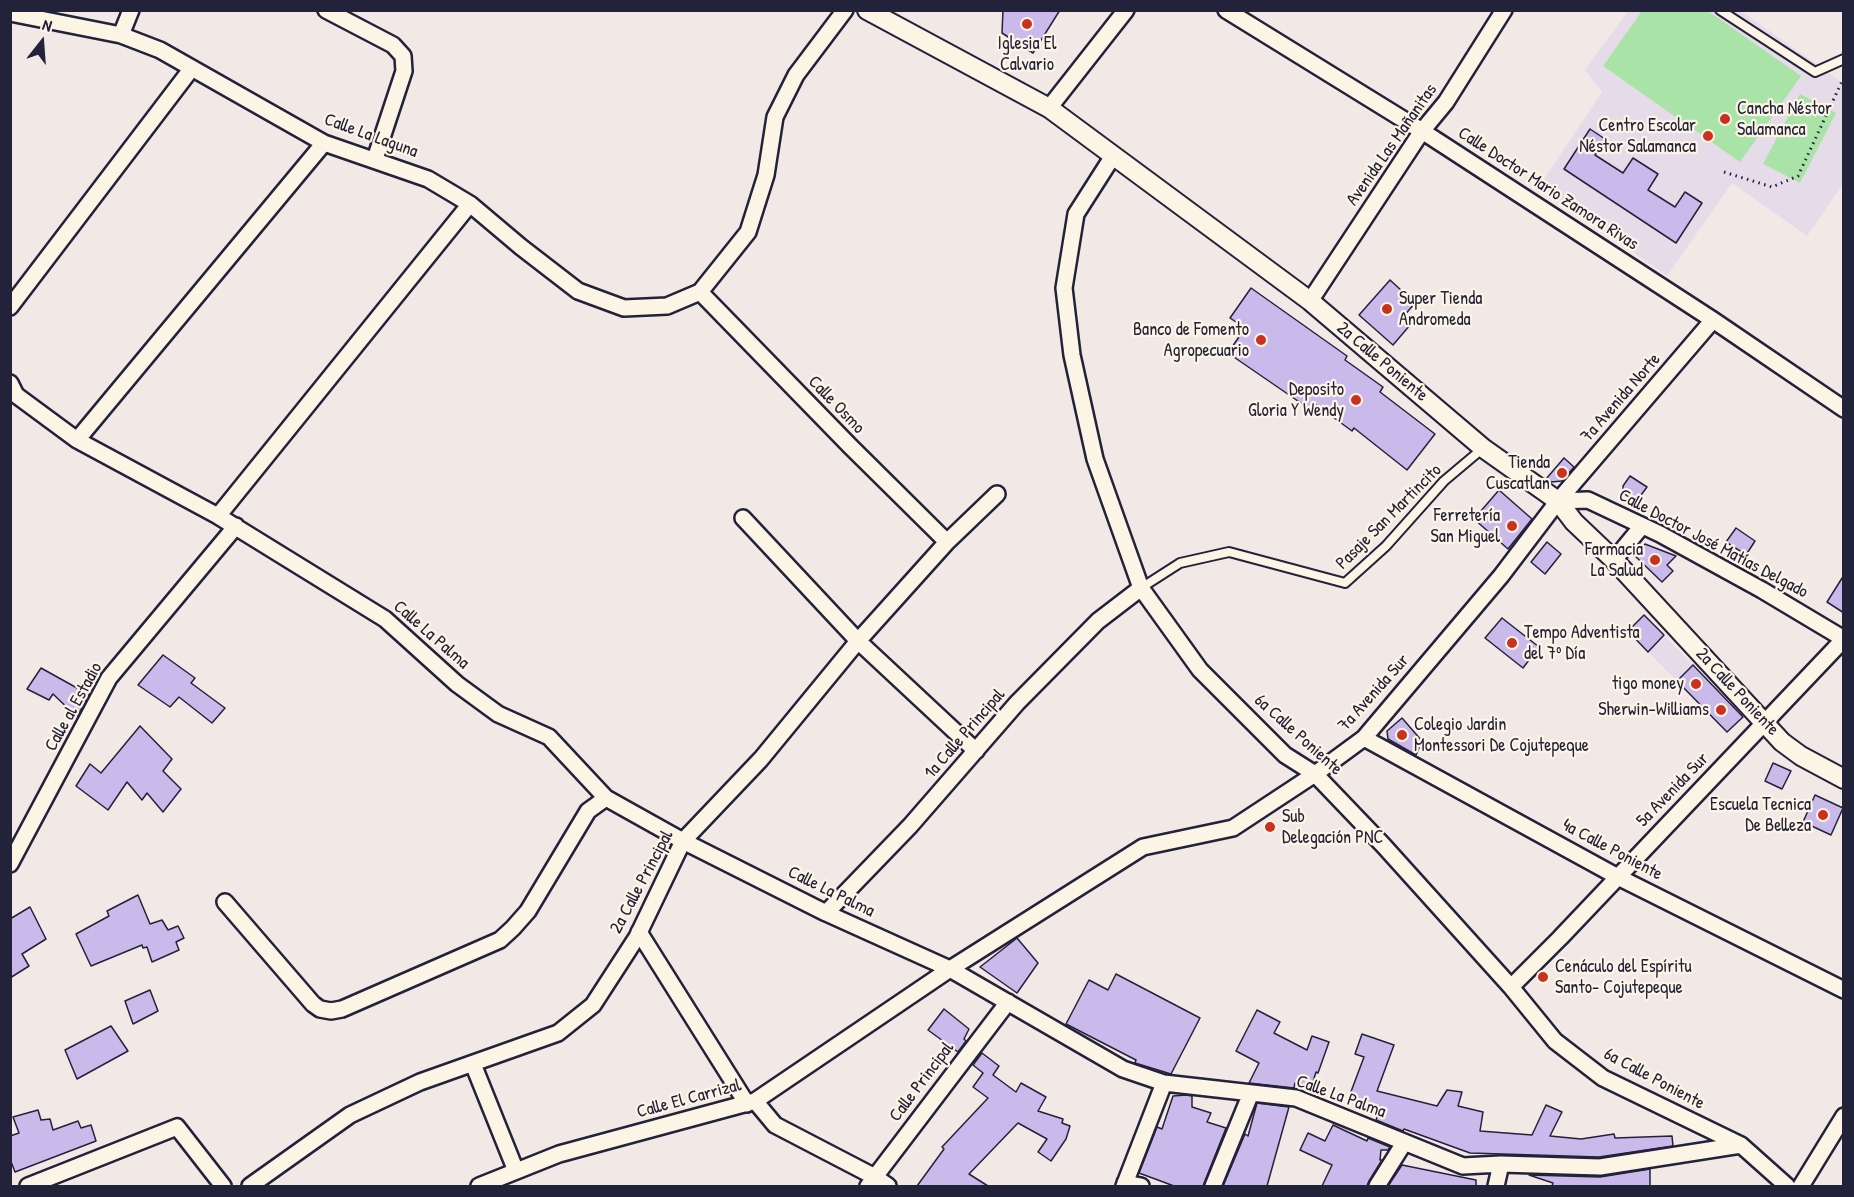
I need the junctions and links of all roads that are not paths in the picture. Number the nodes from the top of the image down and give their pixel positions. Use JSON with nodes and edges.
{"nodes":[{"id":1,"x":130,"y":10,"type":"edge"},
{"id":2,"x":326,"y":10,"type":"edge"},
{"id":3,"x":845,"y":10,"type":"edge"},
{"id":4,"x":867,"y":10,"type":"edge"},
{"id":5,"x":1126,"y":10,"type":"edge"},
{"id":6,"x":1226,"y":10,"type":"edge"},
{"id":7,"x":1504,"y":10,"type":"edge"},
{"id":8,"x":1720,"y":10,"type":"edge"},
{"id":9,"x":10,"y":13,"type":"edge"},
{"id":10,"x":121,"y":35,"type":"junction"},
{"id":11,"x":1844,"y":59,"type":"edge"},
{"id":12,"x":192,"y":68,"type":"junction"},
{"id":13,"x":1049,"y":108,"type":"junction"},
{"id":14,"x":1422,"y":131,"type":"junction"},
{"id":15,"x":324,"y":142,"type":"junction"},
{"id":16,"x":1113,"y":156,"type":"junction"},
{"id":17,"x":375,"y":159,"type":"junction"},
{"id":18,"x":470,"y":204,"type":"junction"},
{"id":19,"x":700,"y":292,"type":"junction"},
{"id":20,"x":1310,"y":301,"type":"junction"},
{"id":21,"x":10,"y":307,"type":"edge"},
{"id":22,"x":1713,"y":320,"type":"junction"},
{"id":23,"x":10,"y":383,"type":"edge"},
{"id":24,"x":1844,"y":409,"type":"edge"},
{"id":25,"x":77,"y":440,"type":"junction"},
{"id":26,"x":1483,"y":448,"type":"junction"},
{"id":27,"x":997,"y":494,"type":"dead end"},
{"id":28,"x":1558,"y":501,"type":"junction"},
{"id":29,"x":219,"y":516,"type":"junction"},
{"id":30,"x":743,"y":518,"type":"dead end"},
{"id":31,"x":236,"y":526,"type":"junction"},
{"id":32,"x":1642,"y":526,"type":"junction"},
{"id":33,"x":947,"y":542,"type":"junction"},
{"id":34,"x":1614,"y":560,"type":"junction"},
{"id":35,"x":1141,"y":588,"type":"junction"},
{"id":36,"x":1844,"y":639,"type":"edge"},
{"id":37,"x":858,"y":641,"type":"junction"},
{"id":38,"x":1764,"y":723,"type":"junction"},
{"id":39,"x":1364,"y":738,"type":"junction"},
{"id":40,"x":976,"y":751,"type":"junction"},
{"id":41,"x":1315,"y":774,"type":"junction"},
{"id":42,"x":1844,"y":780,"type":"edge"},
{"id":43,"x":606,"y":798,"type":"junction"},
{"id":44,"x":683,"y":841,"type":"junction"},
{"id":45,"x":10,"y":864,"type":"edge"},
{"id":46,"x":1618,"y":876,"type":"junction"},
{"id":47,"x":225,"y":902,"type":"dead end"},
{"id":48,"x":826,"y":913,"type":"junction"},
{"id":49,"x":639,"y":932,"type":"junction"},
{"id":50,"x":950,"y":969,"type":"junction"},
{"id":51,"x":1511,"y":987,"type":"junction"},
{"id":52,"x":1844,"y":990,"type":"edge"},
{"id":53,"x":1008,"y":1002,"type":"junction"},
{"id":54,"x":473,"y":1064,"type":"junction"},
{"id":55,"x":1164,"y":1083,"type":"junction"},
{"id":56,"x":1251,"y":1093,"type":"junction"},
{"id":57,"x":751,"y":1103,"type":"junction"},
{"id":58,"x":1844,"y":1116,"type":"edge"},
{"id":59,"x":1404,"y":1143,"type":"junction"},
{"id":60,"x":1741,"y":1145,"type":"junction"},
{"id":61,"x":1501,"y":1164,"type":"junction"},
{"id":62,"x":516,"y":1172,"type":"junction"},
{"id":63,"x":872,"y":1182,"type":"edge"},
{"id":64,"x":1130,"y":1185,"type":"edge"},
{"id":65,"x":28,"y":1186,"type":"edge"},
{"id":66,"x":223,"y":1186,"type":"edge"},
{"id":67,"x":250,"y":1186,"type":"edge"},
{"id":68,"x":479,"y":1186,"type":"edge"},
{"id":69,"x":888,"y":1186,"type":"edge"},
{"id":70,"x":1212,"y":1186,"type":"edge"},
{"id":71,"x":1377,"y":1186,"type":"edge"},
{"id":72,"x":1497,"y":1186,"type":"edge"},
{"id":73,"x":1787,"y":1186,"type":"edge"},
{"id":74,"x":1801,"y":1186,"type":"edge"}],
"edges":[{"from":1,"to":10,"type":"street"},
{"from":2,"to":17,"type":"street"},
{"from":3,"to":19,"type":"street"},
{"from":4,"to":13,"type":"street","name":"2a Calle Poniente"},
{"from":5,"to":13,"type":"street"},
{"from":6,"to":14,"type":"street","name":"Calle Doctor Mario Zamora Rivas"},
{"from":7,"to":14,"type":"street","name":"Avenida Las Mañanitas"},
{"from":8,"to":11,"type":"lane"},
{"from":9,"to":10,"type":"street","name":"Calle La Laguna"},
{"from":10,"to":12,"type":"street","name":"Calle La Laguna"},
{"from":12,"to":15,"type":"street","name":"Calle La Laguna"},
{"from":12,"to":21,"type":"street"},
{"from":13,"to":16,"type":"street","name":"2a Calle Poniente"},
{"from":14,"to":20,"type":"street","name":"Avenida Las Mañanitas"},
{"from":14,"to":22,"type":"street","name":"Calle Doctor Mario Zamora Rivas"},
{"from":15,"to":17,"type":"street","name":"Calle La Laguna"},
{"from":15,"to":25,"type":"street"},
{"from":16,"to":20,"type":"street","name":"2a Calle Poniente"},
{"from":16,"to":35,"type":"street","name":"6a Calle Poniente"},
{"from":17,"to":18,"type":"street","name":"Calle La Laguna"},
{"from":18,"to":19,"type":"street","name":"Calle La Laguna"},
{"from":18,"to":29,"type":"street"},
{"from":19,"to":33,"type":"street","name":"Calle Osmo"},
{"from":20,"to":26,"type":"street","name":"2a Calle Poniente"},
{"from":22,"to":24,"type":"street","name":"Calle Doctor Mario Zamora Rivas"},
{"from":22,"to":28,"type":"street","name":"7a Avenida Norte"},
{"from":23,"to":25,"type":"street","name":"Calle La Palma"},
{"from":25,"to":29,"type":"street","name":"Calle La Palma"},
{"from":26,"to":28,"type":"street","name":"2a Calle Poniente"},
{"from":26,"to":35,"type":"lane","name":"Pasaje San Martincito"},
{"from":27,"to":33,"type":"street","name":"2a Calle Principal"},
{"from":28,"to":32,"type":"street","name":"Calle Doctor José Matías Delgado"},
{"from":28,"to":34,"type":"street","name":"2a Calle Poniente"},
{"from":28,"to":39,"type":"street","name":"7a Avenida Sur"},
{"from":29,"to":31,"type":"street","name":"Calle La Palma"},
{"from":30,"to":37,"type":"street"},
{"from":31,"to":43,"type":"street","name":"Calle La Palma"},
{"from":31,"to":45,"type":"street","name":"Calle al Estadio"},
{"from":32,"to":34,"type":"street"},
{"from":32,"to":36,"type":"street","name":"Calle Doctor José Matías Delgado"},
{"from":33,"to":37,"type":"street","name":"2a Calle Principal"},
{"from":34,"to":38,"type":"street","name":"2a Calle Poniente"},
{"from":35,"to":40,"type":"street","name":"1a Calle Principal"},
{"from":35,"to":41,"type":"street","name":"6a Calle Poniente"},
{"from":36,"to":38,"type":"street","name":"5a Avenida Sur"},
{"from":37,"to":40,"type":"street"},
{"from":37,"to":44,"type":"street","name":"2a Calle Principal"},
{"from":38,"to":42,"type":"street","name":"2a Calle Poniente"},
{"from":38,"to":46,"type":"street","name":"5a Avenida Sur"},
{"from":39,"to":41,"type":"street","name":"7a Avenida Sur"},
{"from":39,"to":46,"type":"street","name":"4a Calle Poniente"},
{"from":40,"to":48,"type":"street","name":"1a Calle Principal"},
{"from":41,"to":50,"type":"street","name":"7a Avenida Sur"},
{"from":41,"to":51,"type":"street","name":"6a Calle Poniente"},
{"from":43,"to":44,"type":"street","name":"Calle La Palma"},
{"from":43,"to":47,"type":"street"},
{"from":44,"to":48,"type":"street","name":"Calle La Palma"},
{"from":44,"to":49,"type":"street","name":"2a Calle Principal"},
{"from":46,"to":51,"type":"street","name":"5a Avenida Sur"},
{"from":46,"to":52,"type":"street","name":"4a Calle Poniente"},
{"from":48,"to":50,"type":"street","name":"Calle La Palma"},
{"from":49,"to":54,"type":"street","name":"2a Calle Principal"},
{"from":49,"to":57,"type":"street"},
{"from":50,"to":53,"type":"street","name":"Calle La Palma"},
{"from":50,"to":57,"type":"street","name":"Calle El Carrizal"},
{"from":51,"to":60,"type":"street","name":"6a Calle Poniente"},
{"from":53,"to":55,"type":"street","name":"Calle La Palma"},
{"from":53,"to":63,"type":"street","name":"Calle Principal"},
{"from":54,"to":62,"type":"street"},
{"from":54,"to":67,"type":"street","name":"2a Calle Principal"},
{"from":55,"to":56,"type":"street","name":"Calle La Palma"},
{"from":55,"to":64,"type":"street"},
{"from":56,"to":59,"type":"street","name":"Calle La Palma"},
{"from":56,"to":70,"type":"street"},
{"from":57,"to":62,"type":"street","name":"Calle El Carrizal"},
{"from":57,"to":63,"type":"street"},
{"from":58,"to":74,"type":"street"},
{"from":59,"to":61,"type":"street","name":"Calle La Palma"},
{"from":59,"to":71,"type":"street"},
{"from":60,"to":61,"type":"street","name":"Calle La Palma"},
{"from":60,"to":73,"type":"street","name":"6a Calle Poniente"},
{"from":61,"to":72,"type":"street"},
{"from":62,"to":68,"type":"street","name":"Calle El Carrizal"},
{"from":63,"to":69,"type":"street"},
{"from":65,"to":66,"type":"street"}]}
